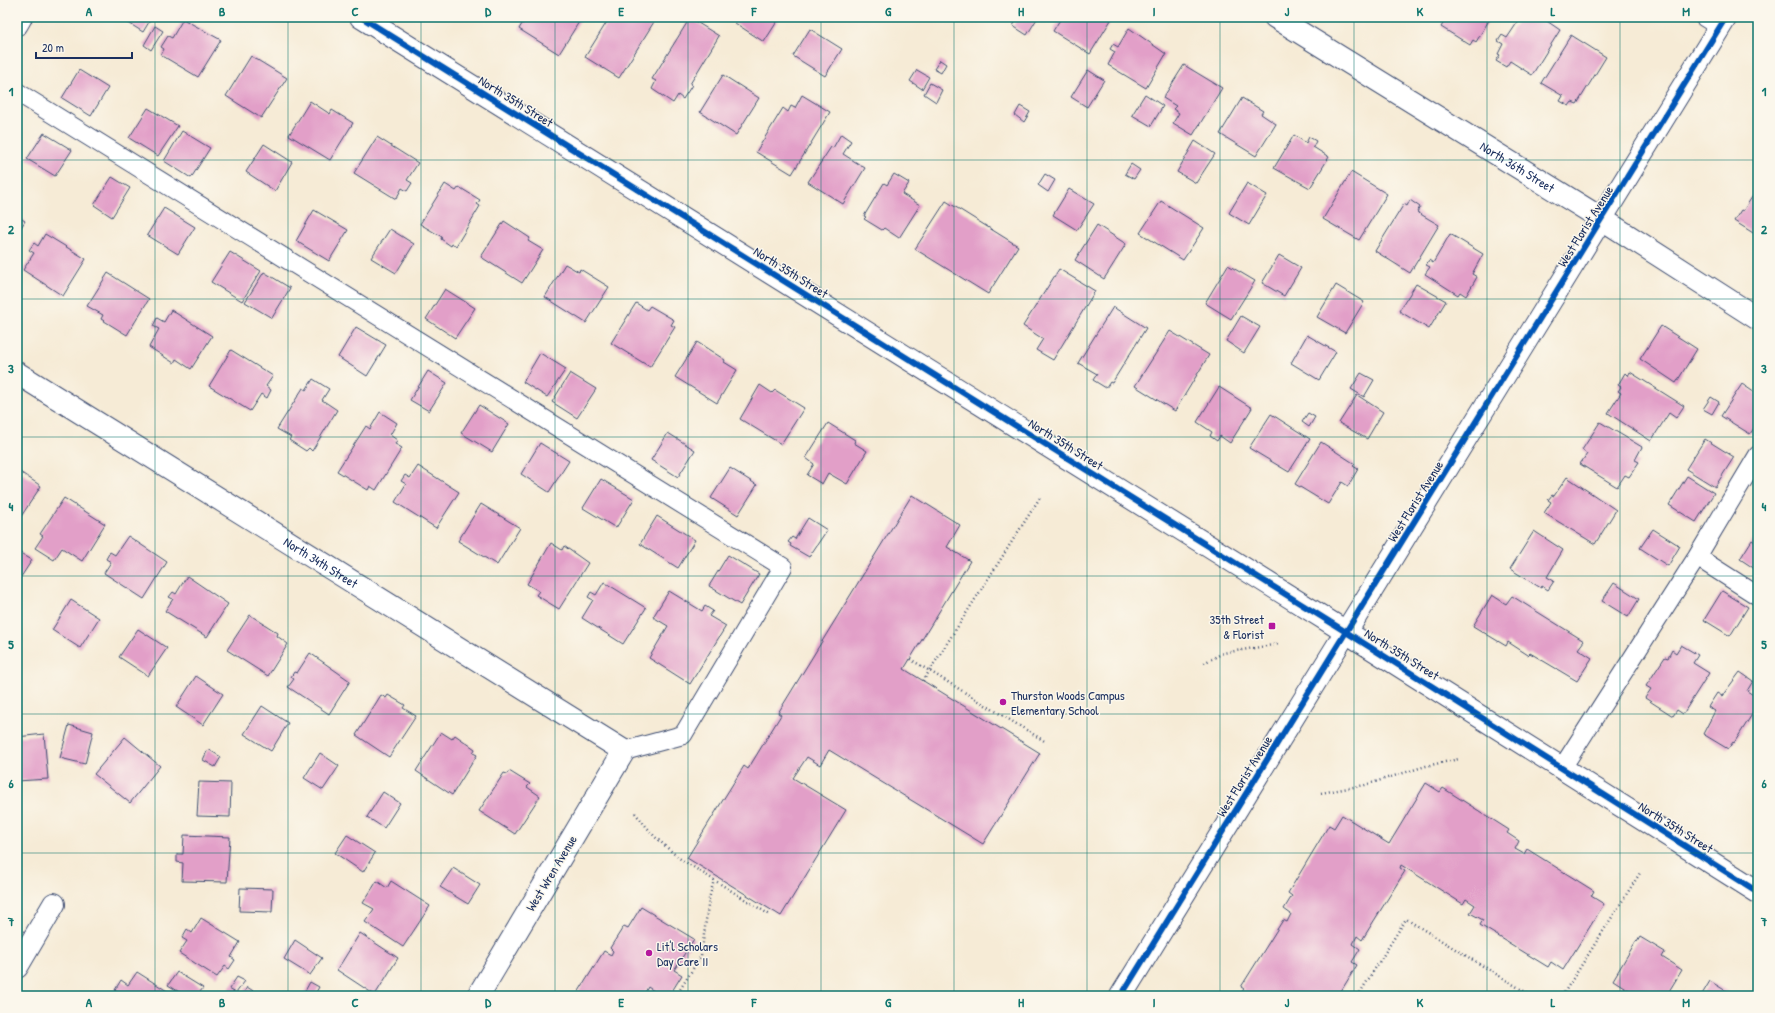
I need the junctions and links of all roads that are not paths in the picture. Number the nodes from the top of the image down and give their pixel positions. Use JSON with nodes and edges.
{"nodes":[{"id":1,"x":21,"y":17,"type":"edge"},
{"id":2,"x":361,"y":17,"type":"edge"},
{"id":3,"x":1275,"y":17,"type":"edge"},
{"id":4,"x":1717,"y":20,"type":"edge"},
{"id":5,"x":17,"y":24,"type":"edge"},
{"id":6,"x":17,"y":92,"type":"edge"},
{"id":7,"x":1602,"y":219,"type":"junction"},
{"id":8,"x":1758,"y":319,"type":"edge"},
{"id":9,"x":17,"y":373,"type":"edge"},
{"id":10,"x":1758,"y":455,"type":"edge"},
{"id":11,"x":1696,"y":557,"type":"junction"},
{"id":12,"x":1758,"y":596,"type":"edge"},
{"id":13,"x":1346,"y":632,"type":"junction"},
{"id":14,"x":624,"y":751,"type":"junction"},
{"id":15,"x":1562,"y":768,"type":"junction"},
{"id":16,"x":1758,"y":892,"type":"edge"},
{"id":17,"x":54,"y":904,"type":"dead end"},
{"id":18,"x":17,"y":967,"type":"edge"},
{"id":19,"x":478,"y":996,"type":"edge"},
{"id":20,"x":1121,"y":996,"type":"edge"}],
"edges":[{"from":1,"to":5,"type":"street"},
{"from":2,"to":13,"type":"street","name":"North 35th Street"},
{"from":3,"to":7,"type":"street","name":"North 36th Street"},
{"from":4,"to":7,"type":"street","name":"West Florist Avenue"},
{"from":6,"to":14,"type":"lane"},
{"from":7,"to":8,"type":"street","name":"North 36th Street"},
{"from":7,"to":13,"type":"street","name":"West Florist Avenue"},
{"from":9,"to":14,"type":"street","name":"North 34th Street"},
{"from":10,"to":11,"type":"lane"},
{"from":11,"to":12,"type":"lane"},
{"from":11,"to":15,"type":"lane"},
{"from":13,"to":15,"type":"street","name":"North 35th Street"},
{"from":13,"to":20,"type":"street","name":"West Florist Avenue"},
{"from":14,"to":19,"type":"street","name":"West Wren Avenue"},
{"from":15,"to":16,"type":"street","name":"North 35th Street"},
{"from":17,"to":18,"type":"street"}]}
